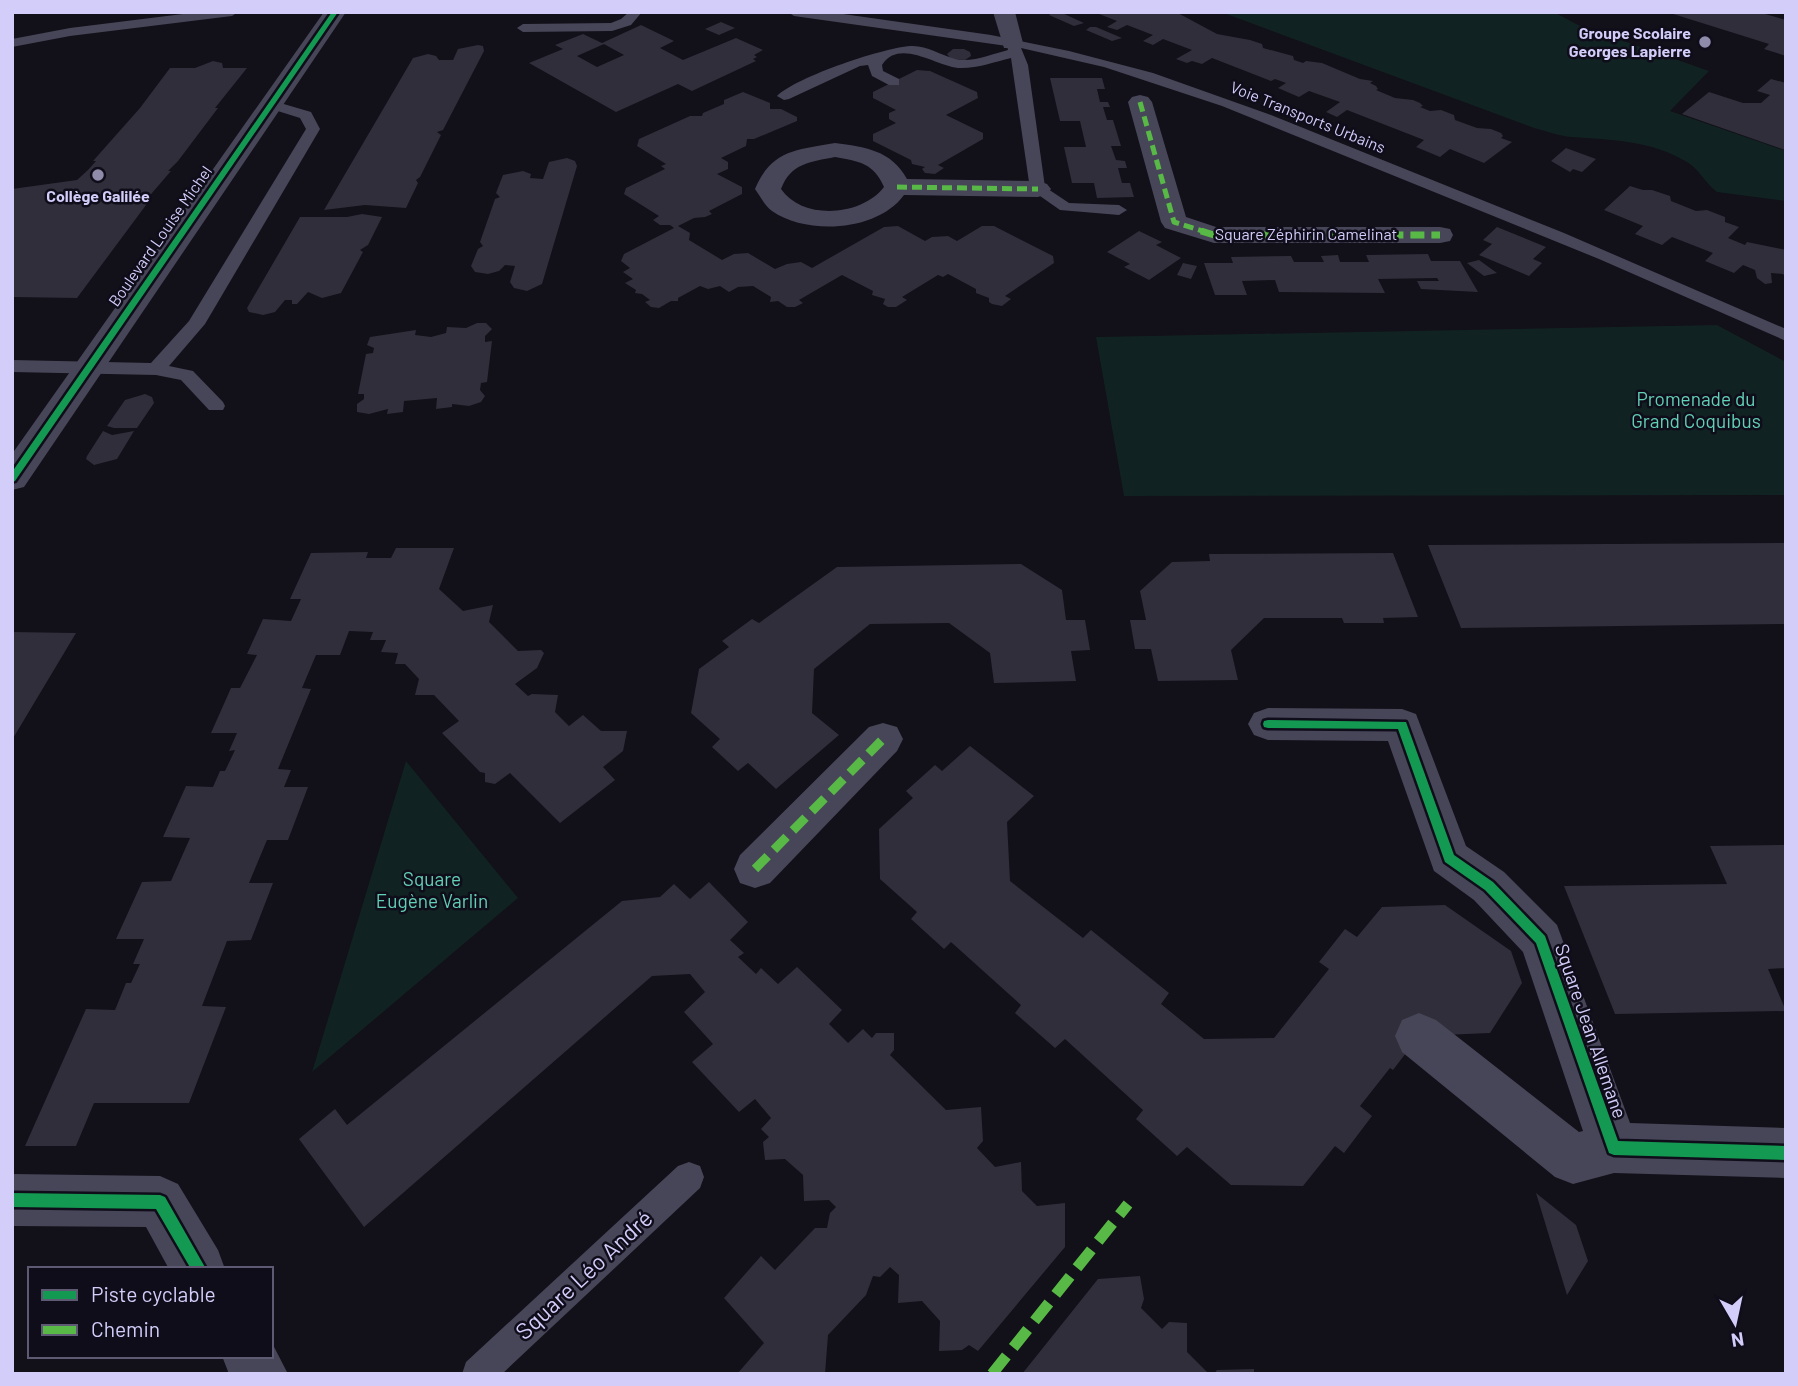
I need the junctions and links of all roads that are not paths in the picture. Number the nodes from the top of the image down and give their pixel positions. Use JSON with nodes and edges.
{"nodes":[{"id":1,"x":232,"y":12,"type":"edge"},
{"id":2,"x":335,"y":12,"type":"edge"},
{"id":3,"x":636,"y":12,"type":"edge"},
{"id":4,"x":794,"y":12,"type":"edge"},
{"id":5,"x":1004,"y":12,"type":"edge"},
{"id":6,"x":523,"y":28,"type":"dead end"},
{"id":7,"x":12,"y":43,"type":"edge"},
{"id":8,"x":1015,"y":47,"type":"junction"},
{"id":9,"x":878,"y":61,"type":"junction"},
{"id":10,"x":894,"y":82,"type":"dead end"},
{"id":11,"x":784,"y":96,"type":"dead end"},
{"id":12,"x":1140,"y":102,"type":"dead end"},
{"id":13,"x":270,"y":104,"type":"junction"},
{"id":14,"x":897,"y":187,"type":"dead end"},
{"id":15,"x":1038,"y":189,"type":"junction"},
{"id":16,"x":1119,"y":210,"type":"dead end"},
{"id":17,"x":1440,"y":235,"type":"dead end"},
{"id":18,"x":1786,"y":336,"type":"edge"},
{"id":19,"x":12,"y":366,"type":"edge"},
{"id":20,"x":90,"y":367,"type":"junction"},
{"id":21,"x":156,"y":369,"type":"junction"},
{"id":22,"x":216,"y":406,"type":"dead end"},
{"id":23,"x":12,"y":479,"type":"edge"},
{"id":24,"x":1268,"y":724,"type":"dead end"},
{"id":25,"x":883,"y":739,"type":"dead end"},
{"id":26,"x":755,"y":869,"type":"dead end"},
{"id":27,"x":1419,"y":1036,"type":"dead end"},
{"id":28,"x":1614,"y":1148,"type":"junction"},
{"id":29,"x":1786,"y":1153,"type":"edge"},
{"id":30,"x":689,"y":1177,"type":"dead end"},
{"id":31,"x":12,"y":1200,"type":"edge"},
{"id":32,"x":198,"y":1267,"type":"edge"},
{"id":33,"x":250,"y":1358,"type":"edge"},
{"id":34,"x":260,"y":1374,"type":"edge"},
{"id":35,"x":478,"y":1374,"type":"edge"}],
"edges":[{"from":1,"to":7,"type":"lane"},
{"from":2,"to":13,"type":"street","name":"Boulevard Louise Michel"},
{"from":3,"to":6,"type":"lane"},
{"from":4,"to":8,"type":"lane","name":"Voie Transports Urbains"},
{"from":5,"to":8,"type":"street"},
{"from":8,"to":9,"type":"lane"},
{"from":8,"to":15,"type":"lane"},
{"from":8,"to":18,"type":"lane","name":"Voie Transports Urbains"},
{"from":9,"to":10,"type":"lane"},
{"from":9,"to":11,"type":"lane"},
{"from":12,"to":17,"type":"street","name":"Square Zéphirin Camelinat"},
{"from":13,"to":20,"type":"street","name":"Boulevard Louise Michel"},
{"from":13,"to":21,"type":"lane"},
{"from":14,"to":15,"type":"street"},
{"from":15,"to":16,"type":"lane"},
{"from":19,"to":20,"type":"lane"},
{"from":20,"to":21,"type":"lane"},
{"from":20,"to":23,"type":"street","name":"Boulevard Louise Michel"},
{"from":21,"to":22,"type":"lane"},
{"from":24,"to":28,"type":"street","name":"Square Jean Allemane"},
{"from":25,"to":26,"type":"street"},
{"from":27,"to":28,"type":"street"},
{"from":28,"to":29,"type":"street","name":"Square Jean Allemane"},
{"from":30,"to":35,"type":"lane","name":"Square Léo André"},
{"from":31,"to":32,"type":"street"},
{"from":33,"to":34,"type":"street"}]}
